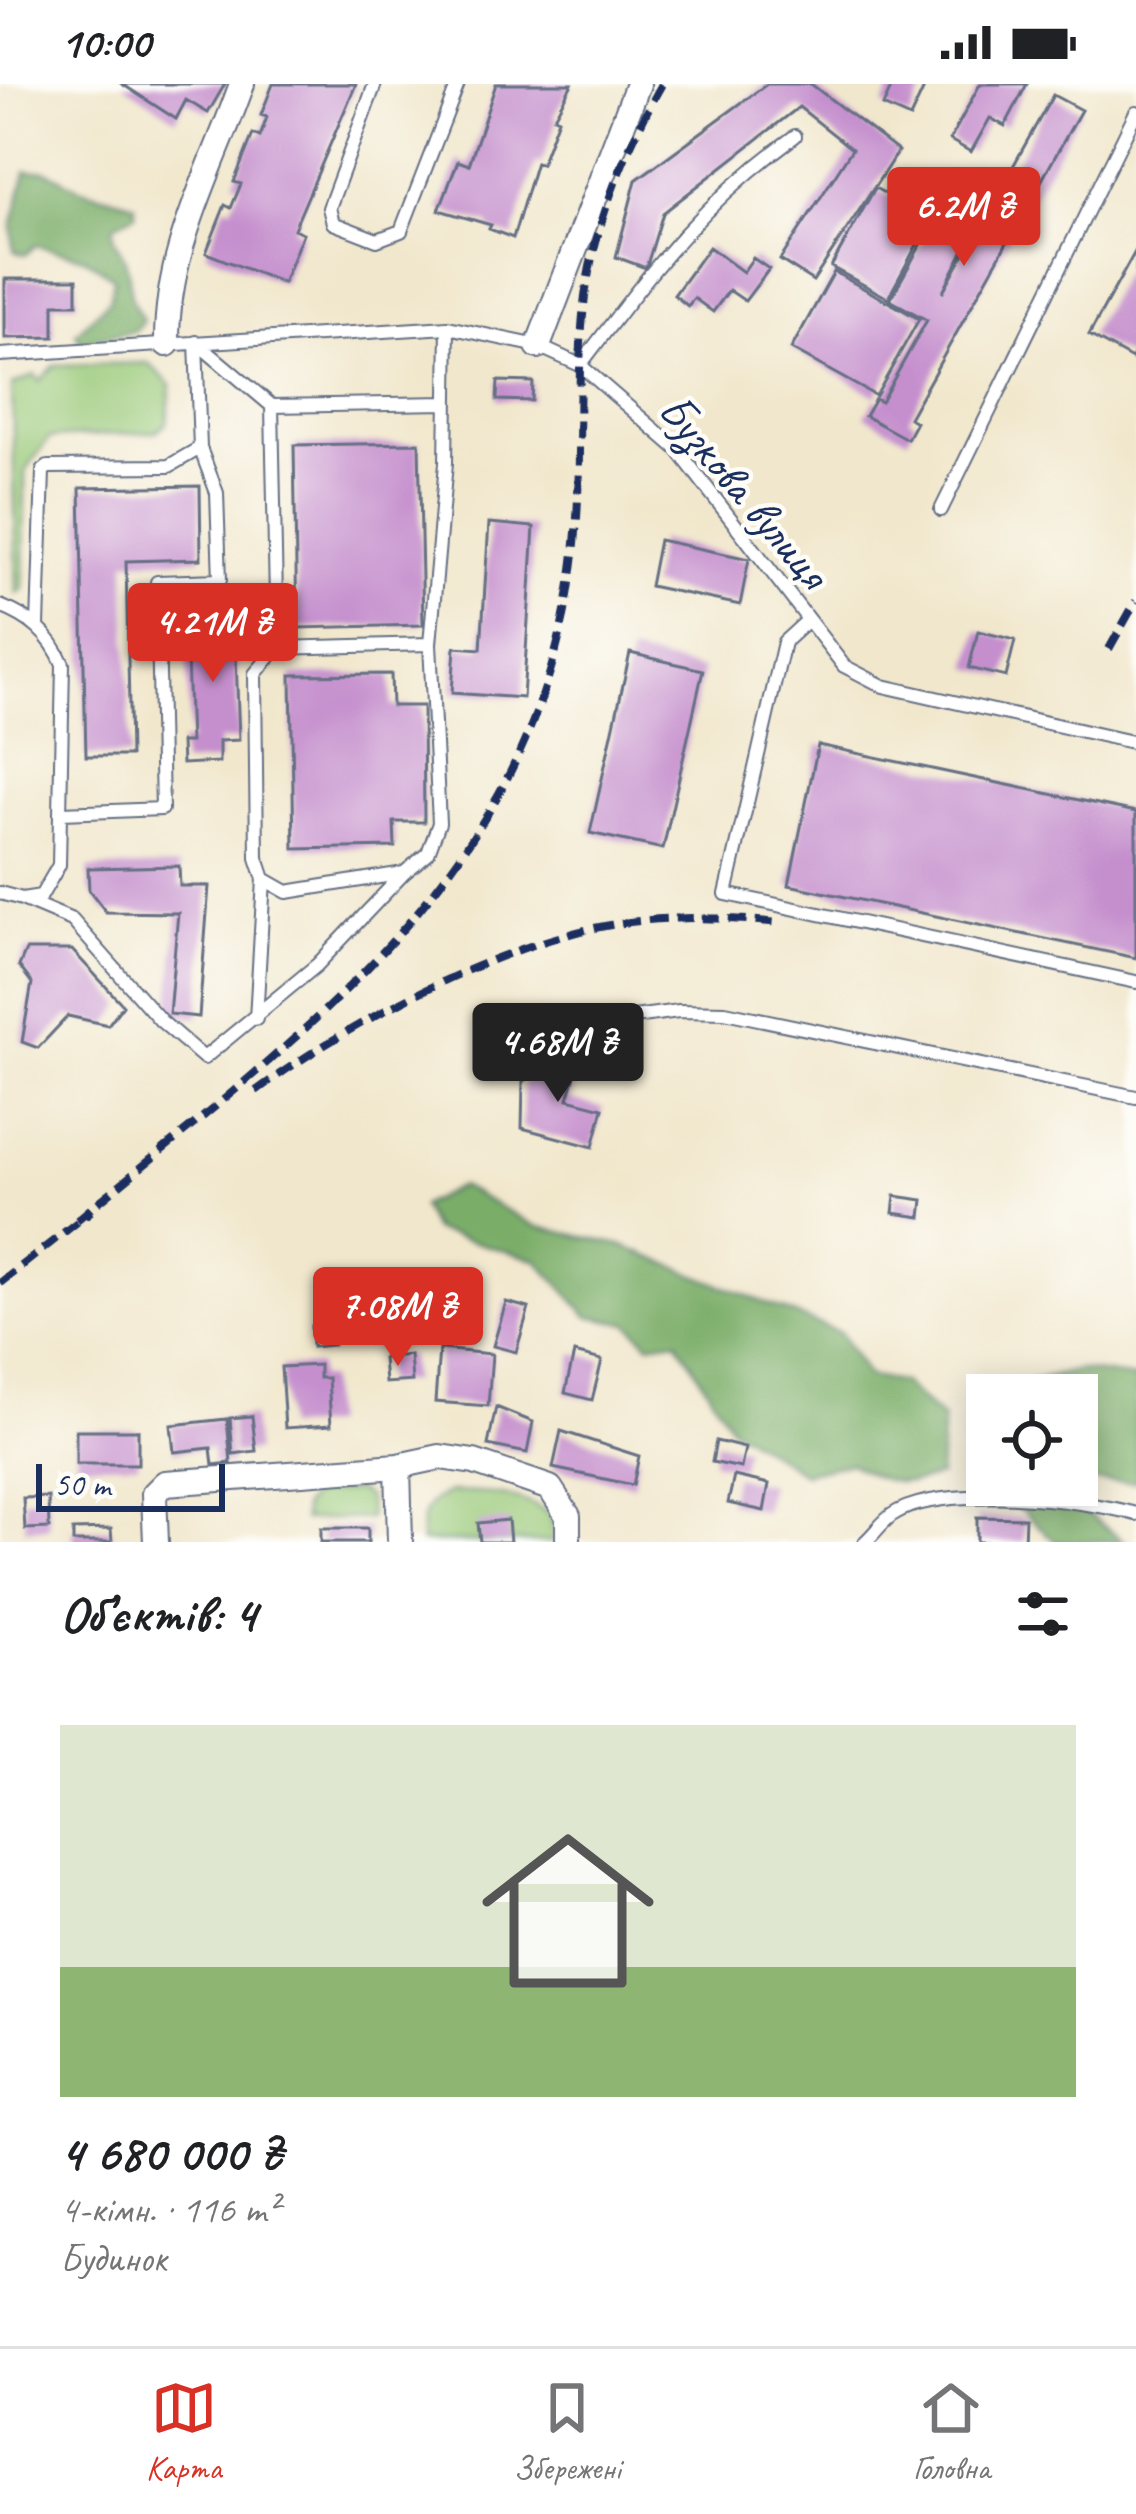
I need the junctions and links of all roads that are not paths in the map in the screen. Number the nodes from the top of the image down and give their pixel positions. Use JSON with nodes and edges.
{"nodes":[{"id":1,"x":242,"y":84,"type":"edge"},
{"id":2,"x":375,"y":84,"type":"edge"},
{"id":3,"x":458,"y":84,"type":"edge"},
{"id":4,"x":638,"y":84,"type":"edge"},
{"id":5,"x":1136,"y":112,"type":"edge"},
{"id":6,"x":795,"y":136,"type":"dead end"},
{"id":7,"x":448,"y":327,"type":"junction"},
{"id":8,"x":196,"y":343,"type":"junction"},
{"id":9,"x":167,"y":344,"type":"junction"},
{"id":10,"x":538,"y":346,"type":"junction"},
{"id":11,"x":0,"y":356,"type":"edge"},
{"id":12,"x":580,"y":365,"type":"junction"},
{"id":13,"x":447,"y":403,"type":"junction"},
{"id":14,"x":272,"y":406,"type":"junction"},
{"id":15,"x":200,"y":448,"type":"junction"},
{"id":16,"x":940,"y":510,"type":"dead end"},
{"id":17,"x":0,"y":606,"type":"edge"},
{"id":18,"x":808,"y":620,"type":"junction"},
{"id":19,"x":38,"y":626,"type":"junction"},
{"id":20,"x":430,"y":644,"type":"junction"},
{"id":21,"x":277,"y":648,"type":"junction"},
{"id":22,"x":1136,"y":742,"type":"edge"},
{"id":23,"x":62,"y":813,"type":"junction"},
{"id":24,"x":404,"y":873,"type":"junction"},
{"id":25,"x":264,"y":879,"type":"junction"},
{"id":26,"x":0,"y":893,"type":"edge"},
{"id":27,"x":22,"y":899,"type":"junction"},
{"id":28,"x":1136,"y":982,"type":"edge"},
{"id":29,"x":256,"y":1019,"type":"junction"},
{"id":30,"x":491,"y":1061,"type":"dead end"},
{"id":31,"x":1136,"y":1097,"type":"edge"},
{"id":32,"x":398,"y":1466,"type":"junction"},
{"id":33,"x":1136,"y":1514,"type":"edge"},
{"id":34,"x":156,"y":1542,"type":"edge"},
{"id":35,"x":400,"y":1542,"type":"edge"},
{"id":36,"x":568,"y":1542,"type":"edge"},
{"id":37,"x":865,"y":1542,"type":"edge"}],
"edges":[{"from":1,"to":9,"type":"street"},
{"from":2,"to":3,"type":"lane"},
{"from":4,"to":10,"type":"street"},
{"from":5,"to":16,"type":"lane"},
{"from":6,"to":12,"type":"lane"},
{"from":7,"to":8,"type":"lane","name":"Бузкова вулиця"},
{"from":7,"to":10,"type":"lane","name":"Бузкова вулиця"},
{"from":7,"to":13,"type":"lane"},
{"from":8,"to":9,"type":"lane","name":"Бузкова вулиця"},
{"from":8,"to":14,"type":"lane"},
{"from":8,"to":15,"type":"lane"},
{"from":9,"to":11,"type":"lane","name":"Бузкова вулиця"},
{"from":10,"to":12,"type":"lane","name":"Бузкова вулиця"},
{"from":12,"to":18,"type":"lane","name":"Бузкова вулиця"},
{"from":13,"to":14,"type":"lane"},
{"from":13,"to":20,"type":"lane"},
{"from":14,"to":21,"type":"lane"},
{"from":15,"to":19,"type":"lane"},
{"from":15,"to":23,"type":"lane"},
{"from":17,"to":19,"type":"lane"},
{"from":18,"to":22,"type":"lane","name":"Бузкова вулиця"},
{"from":18,"to":28,"type":"lane"},
{"from":19,"to":23,"type":"lane"},
{"from":20,"to":21,"type":"lane"},
{"from":20,"to":24,"type":"lane"},
{"from":21,"to":25,"type":"lane"},
{"from":23,"to":27,"type":"lane"},
{"from":24,"to":25,"type":"lane"},
{"from":24,"to":29,"type":"lane"},
{"from":25,"to":29,"type":"lane"},
{"from":26,"to":27,"type":"lane"},
{"from":27,"to":29,"type":"lane"},
{"from":30,"to":31,"type":"lane"},
{"from":32,"to":34,"type":"street"},
{"from":32,"to":35,"type":"street"},
{"from":32,"to":36,"type":"street"},
{"from":33,"to":37,"type":"lane"}]}
